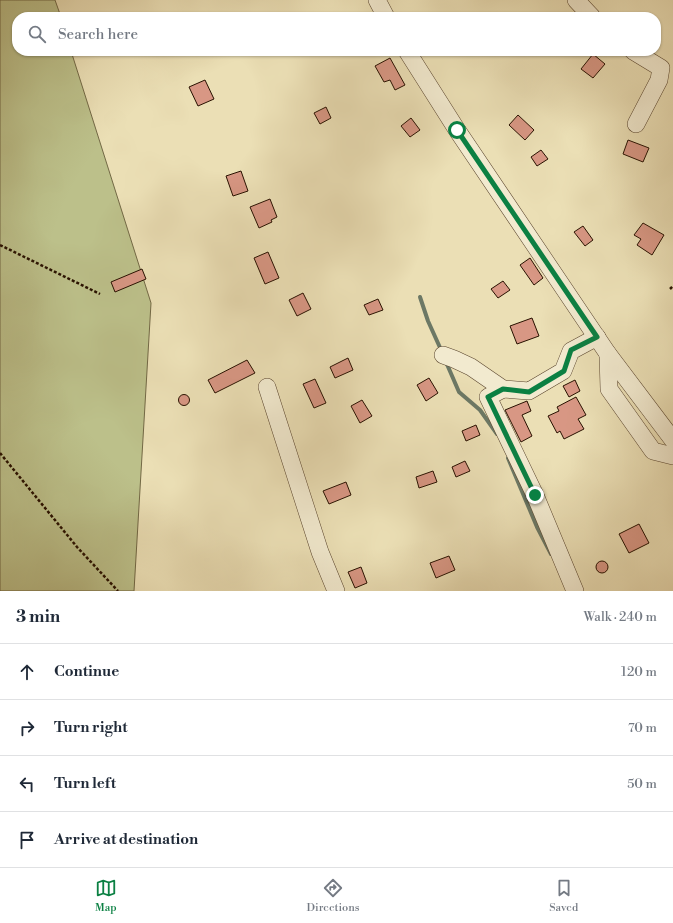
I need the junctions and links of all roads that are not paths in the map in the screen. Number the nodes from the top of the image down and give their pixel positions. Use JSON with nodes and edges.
{"nodes":[{"id":1,"x":377,"y":0,"type":"edge"},
{"id":2,"x":576,"y":0,"type":"edge"},
{"id":3,"x":383,"y":12,"type":"edge"},
{"id":4,"x":587,"y":12,"type":"edge"},
{"id":5,"x":410,"y":56,"type":"edge"},
{"id":6,"x":641,"y":56,"type":"edge"},
{"id":7,"x":636,"y":124,"type":"dead end"},
{"id":8,"x":597,"y":337,"type":"junction"},
{"id":9,"x":608,"y":354,"type":"junction"},
{"id":10,"x":443,"y":355,"type":"dead end"},
{"id":11,"x":267,"y":387,"type":"dead end"},
{"id":12,"x":503,"y":389,"type":"junction"},
{"id":13,"x":673,"y":440,"type":"edge"},
{"id":14,"x":673,"y":456,"type":"edge"},
{"id":15,"x":336,"y":591,"type":"edge"},
{"id":16,"x":576,"y":591,"type":"edge"}],
"edges":[{"from":1,"to":3,"type":"street"},
{"from":2,"to":4,"type":"street"},
{"from":5,"to":8,"type":"street"},
{"from":6,"to":7,"type":"street"},
{"from":8,"to":9,"type":"street"},
{"from":8,"to":12,"type":"street"},
{"from":9,"to":13,"type":"street"},
{"from":9,"to":14,"type":"street"},
{"from":10,"to":12,"type":"street"},
{"from":11,"to":15,"type":"street"},
{"from":12,"to":16,"type":"street"}]}
